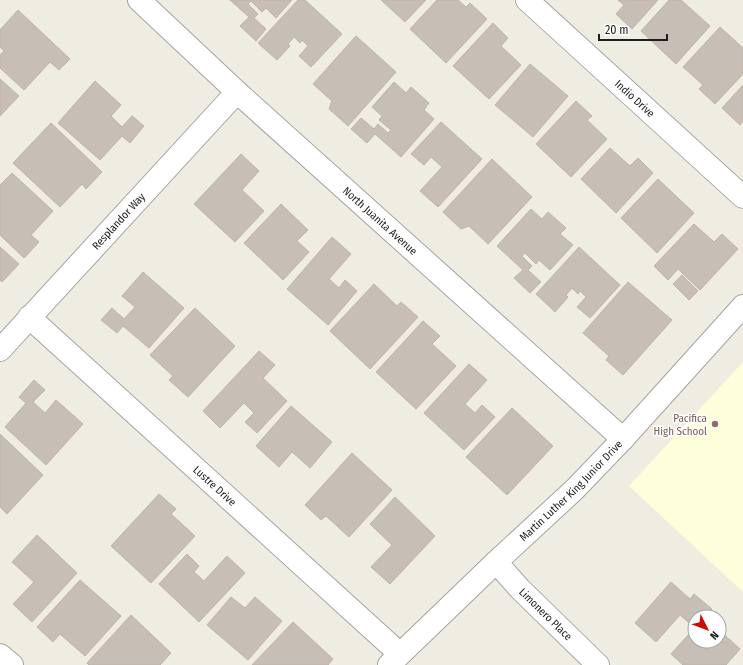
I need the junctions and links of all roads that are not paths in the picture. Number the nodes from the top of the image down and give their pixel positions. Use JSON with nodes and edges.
{"nodes":[{"id":1,"x":139,"y":0,"type":"edge"},
{"id":2,"x":527,"y":0,"type":"edge"},
{"id":3,"x":237,"y":92,"type":"junction"},
{"id":4,"x":743,"y":197,"type":"edge"},
{"id":5,"x":743,"y":306,"type":"edge"},
{"id":6,"x":29,"y":318,"type":"junction"},
{"id":7,"x":0,"y":350,"type":"edge"},
{"id":8,"x":623,"y":439,"type":"junction"},
{"id":9,"x":496,"y":562,"type":"junction"},
{"id":10,"x":0,"y":655,"type":"edge"},
{"id":11,"x":394,"y":660,"type":"edge"},
{"id":12,"x":12,"y":665,"type":"edge"},
{"id":13,"x":598,"y":665,"type":"edge"}],
"edges":[{"from":1,"to":3,"type":"street","name":"North Juanita Avenue"},
{"from":2,"to":4,"type":"street","name":"Indio Drive"},
{"from":3,"to":6,"type":"street","name":"Resplandor Way"},
{"from":3,"to":8,"type":"street","name":"North Juanita Avenue"},
{"from":5,"to":8,"type":"street","name":"Martin Luther King Junior Drive"},
{"from":6,"to":7,"type":"street","name":"Resplandor Way"},
{"from":6,"to":11,"type":"street","name":"Lustre Drive"},
{"from":8,"to":9,"type":"street","name":"Martin Luther King Junior Drive"},
{"from":9,"to":11,"type":"street","name":"Martin Luther King Junior Drive"},
{"from":9,"to":13,"type":"street","name":"Limonero Place"},
{"from":10,"to":12,"type":"street"}]}
